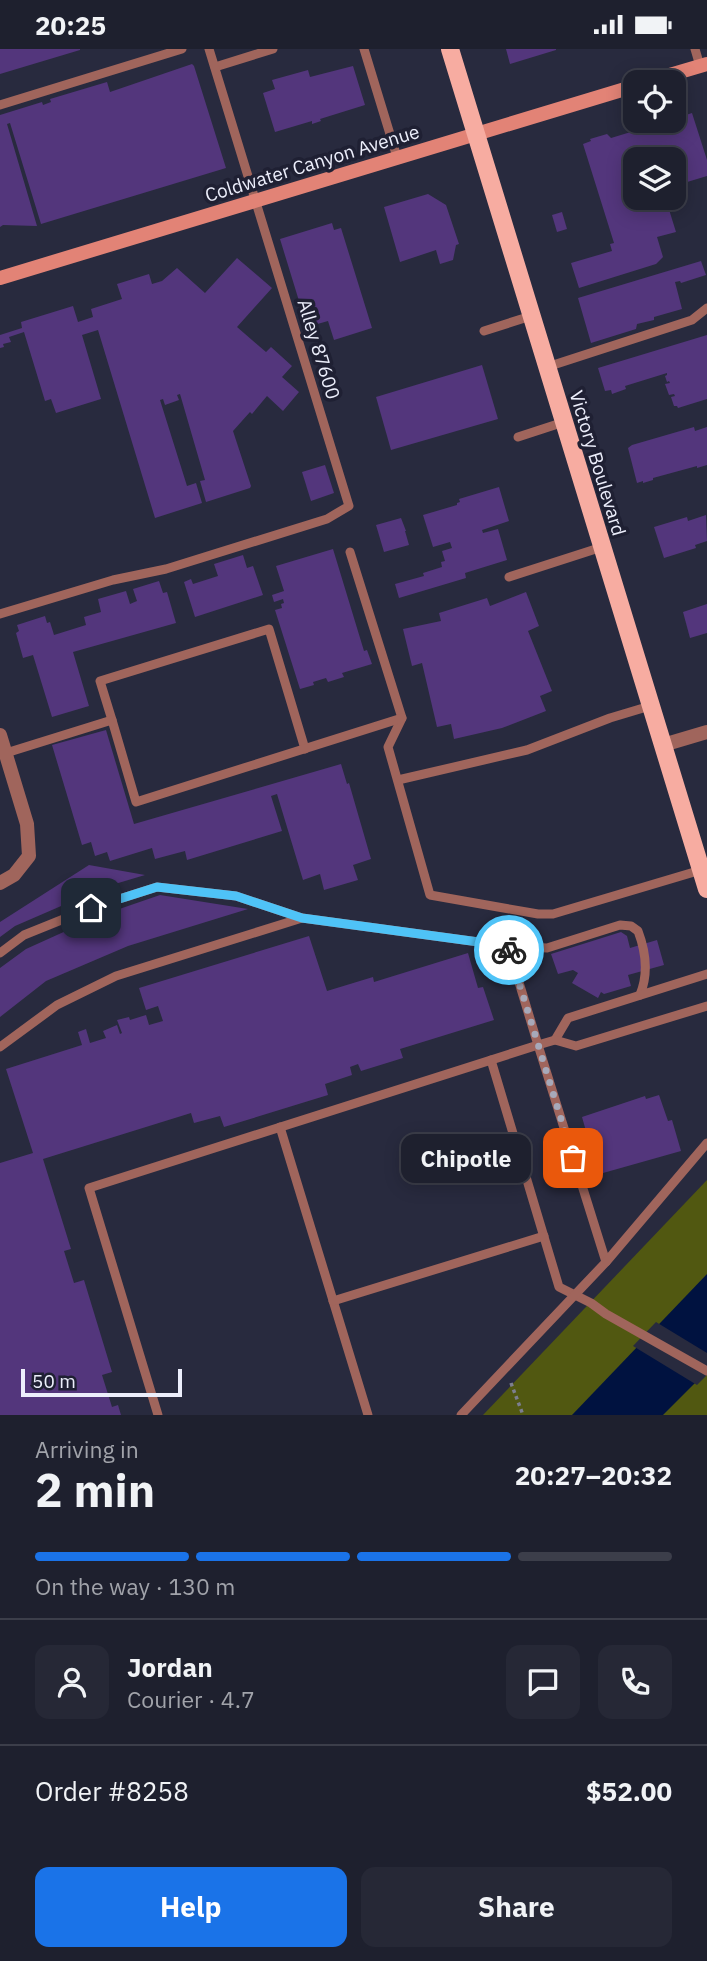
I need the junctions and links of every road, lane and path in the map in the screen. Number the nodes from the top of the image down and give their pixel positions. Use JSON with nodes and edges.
{"nodes":[{"id":1,"x":182,"y":49,"type":"edge"},
{"id":2,"x":209,"y":49,"type":"edge"},
{"id":3,"x":273,"y":49,"type":"edge"},
{"id":4,"x":364,"y":49,"type":"edge"},
{"id":5,"x":450,"y":49,"type":"edge"},
{"id":6,"x":695,"y":49,"type":"edge"},
{"id":7,"x":704,"y":65,"type":"edge"},
{"id":8,"x":215,"y":67,"type":"junction"},
{"id":9,"x":686,"y":70,"type":"edge"},
{"id":10,"x":623,"y":90,"type":"edge"},
{"id":11,"x":0,"y":105,"type":"edge"},
{"id":12,"x":476,"y":133,"type":"junction"},
{"id":13,"x":397,"y":157,"type":"junction"},
{"id":14,"x":256,"y":201,"type":"junction"},
{"id":15,"x":0,"y":278,"type":"edge"},
{"id":16,"x":707,"y":308,"type":"edge"},
{"id":17,"x":531,"y":316,"type":"junction"},
{"id":18,"x":484,"y":331,"type":"dead end"},
{"id":19,"x":547,"y":367,"type":"junction"},
{"id":20,"x":564,"y":422,"type":"junction"},
{"id":21,"x":518,"y":437,"type":"dead end"},
{"id":22,"x":602,"y":547,"type":"junction"},
{"id":23,"x":350,"y":552,"type":"dead end"},
{"id":24,"x":509,"y":577,"type":"dead end"},
{"id":25,"x":0,"y":614,"type":"edge"},
{"id":26,"x":650,"y":706,"type":"junction"},
{"id":27,"x":402,"y":718,"type":"junction"},
{"id":28,"x":112,"y":720,"type":"junction"},
{"id":29,"x":707,"y":732,"type":"edge"},
{"id":30,"x":0,"y":735,"type":"edge"},
{"id":31,"x":663,"y":745,"type":"junction"},
{"id":32,"x":305,"y":749,"type":"junction"},
{"id":33,"x":5,"y":753,"type":"junction"},
{"id":34,"x":398,"y":780,"type":"junction"},
{"id":35,"x":701,"y":870,"type":"junction"},
{"id":36,"x":0,"y":883,"type":"edge"},
{"id":37,"x":707,"y":889,"type":"edge"},
{"id":38,"x":302,"y":918,"type":"junction"},
{"id":39,"x":508,"y":946,"type":"junction"},
{"id":40,"x":0,"y":953,"type":"edge"},
{"id":41,"x":707,"y":974,"type":"edge"},
{"id":42,"x":640,"y":995,"type":"junction"},
{"id":43,"x":707,"y":1006,"type":"edge"},
{"id":44,"x":555,"y":1040,"type":"junction"},
{"id":45,"x":538,"y":1045,"type":"junction"},
{"id":46,"x":0,"y":1047,"type":"edge"},
{"id":47,"x":491,"y":1060,"type":"junction"},
{"id":48,"x":281,"y":1127,"type":"junction"},
{"id":49,"x":707,"y":1143,"type":"edge"},
{"id":50,"x":544,"y":1236,"type":"junction"},
{"id":51,"x":606,"y":1262,"type":"junction"},
{"id":52,"x":574,"y":1294,"type":"junction"},
{"id":53,"x":333,"y":1301,"type":"junction"},
{"id":54,"x":504,"y":1369,"type":"junction"},
{"id":55,"x":707,"y":1371,"type":"edge"},
{"id":56,"x":158,"y":1415,"type":"edge"},
{"id":57,"x":368,"y":1415,"type":"edge"},
{"id":58,"x":461,"y":1415,"type":"edge"},
{"id":59,"x":523,"y":1415,"type":"edge"}],
"edges":[{"from":1,"to":11,"type":"lane"},
{"from":2,"to":8,"type":"lane","name":"Alley 87600"},
{"from":3,"to":8,"type":"lane"},
{"from":4,"to":13,"type":"lane"},
{"from":5,"to":12,"type":"main road","name":"Victory Boulevard"},
{"from":6,"to":7,"type":"lane"},
{"from":7,"to":9,"type":"main road"},
{"from":8,"to":14,"type":"lane","name":"Alley 87600"},
{"from":10,"to":12,"type":"main road","name":"Coldwater Canyon Avenue"},
{"from":12,"to":13,"type":"main road","name":"Coldwater Canyon Avenue"},
{"from":12,"to":17,"type":"main road","name":"Victory Boulevard"},
{"from":13,"to":14,"type":"main road","name":"Coldwater Canyon Avenue"},
{"from":14,"to":15,"type":"main road","name":"Coldwater Canyon Avenue"},
{"from":14,"to":25,"type":"lane","name":"Alley 87600"},
{"from":16,"to":19,"type":"lane"},
{"from":17,"to":18,"type":"lane"},
{"from":17,"to":19,"type":"main road","name":"Victory Boulevard"},
{"from":19,"to":20,"type":"main road","name":"Victory Boulevard"},
{"from":20,"to":21,"type":"lane"},
{"from":20,"to":22,"type":"main road","name":"Victory Boulevard"},
{"from":22,"to":24,"type":"lane"},
{"from":22,"to":26,"type":"main road","name":"Victory Boulevard"},
{"from":23,"to":27,"type":"lane"},
{"from":26,"to":31,"type":"main road","name":"Victory Boulevard"},
{"from":26,"to":34,"type":"lane"},
{"from":27,"to":32,"type":"lane"},
{"from":27,"to":34,"type":"lane"},
{"from":28,"to":32,"type":"lane"},
{"from":28,"to":32,"type":"lane"},
{"from":28,"to":33,"type":"lane"},
{"from":29,"to":31,"type":"street"},
{"from":30,"to":33,"type":"street"},
{"from":31,"to":35,"type":"main road","name":"Victory Boulevard"},
{"from":33,"to":36,"type":"street"},
{"from":34,"to":35,"type":"lane"},
{"from":35,"to":37,"type":"main road","name":"Victory Boulevard"},
{"from":38,"to":39,"type":"lane"},
{"from":38,"to":40,"type":"lane"},
{"from":38,"to":46,"type":"lane"},
{"from":39,"to":42,"type":"lane"},
{"from":39,"to":45,"type":"lane"},
{"from":41,"to":42,"type":"lane"},
{"from":42,"to":44,"type":"lane"},
{"from":43,"to":44,"type":"lane"},
{"from":44,"to":45,"type":"lane"},
{"from":45,"to":47,"type":"lane"},
{"from":45,"to":51,"type":"lane"},
{"from":47,"to":48,"type":"lane"},
{"from":47,"to":50,"type":"lane"},
{"from":48,"to":53,"type":"lane"},
{"from":48,"to":56,"type":"lane"},
{"from":49,"to":51,"type":"lane"},
{"from":50,"to":52,"type":"lane"},
{"from":50,"to":53,"type":"lane"},
{"from":51,"to":52,"type":"lane"},
{"from":52,"to":54,"type":"lane"},
{"from":52,"to":55,"type":"lane"},
{"from":53,"to":57,"type":"lane"},
{"from":54,"to":58,"type":"lane"},
{"from":54,"to":59,"type":"path"}]}
